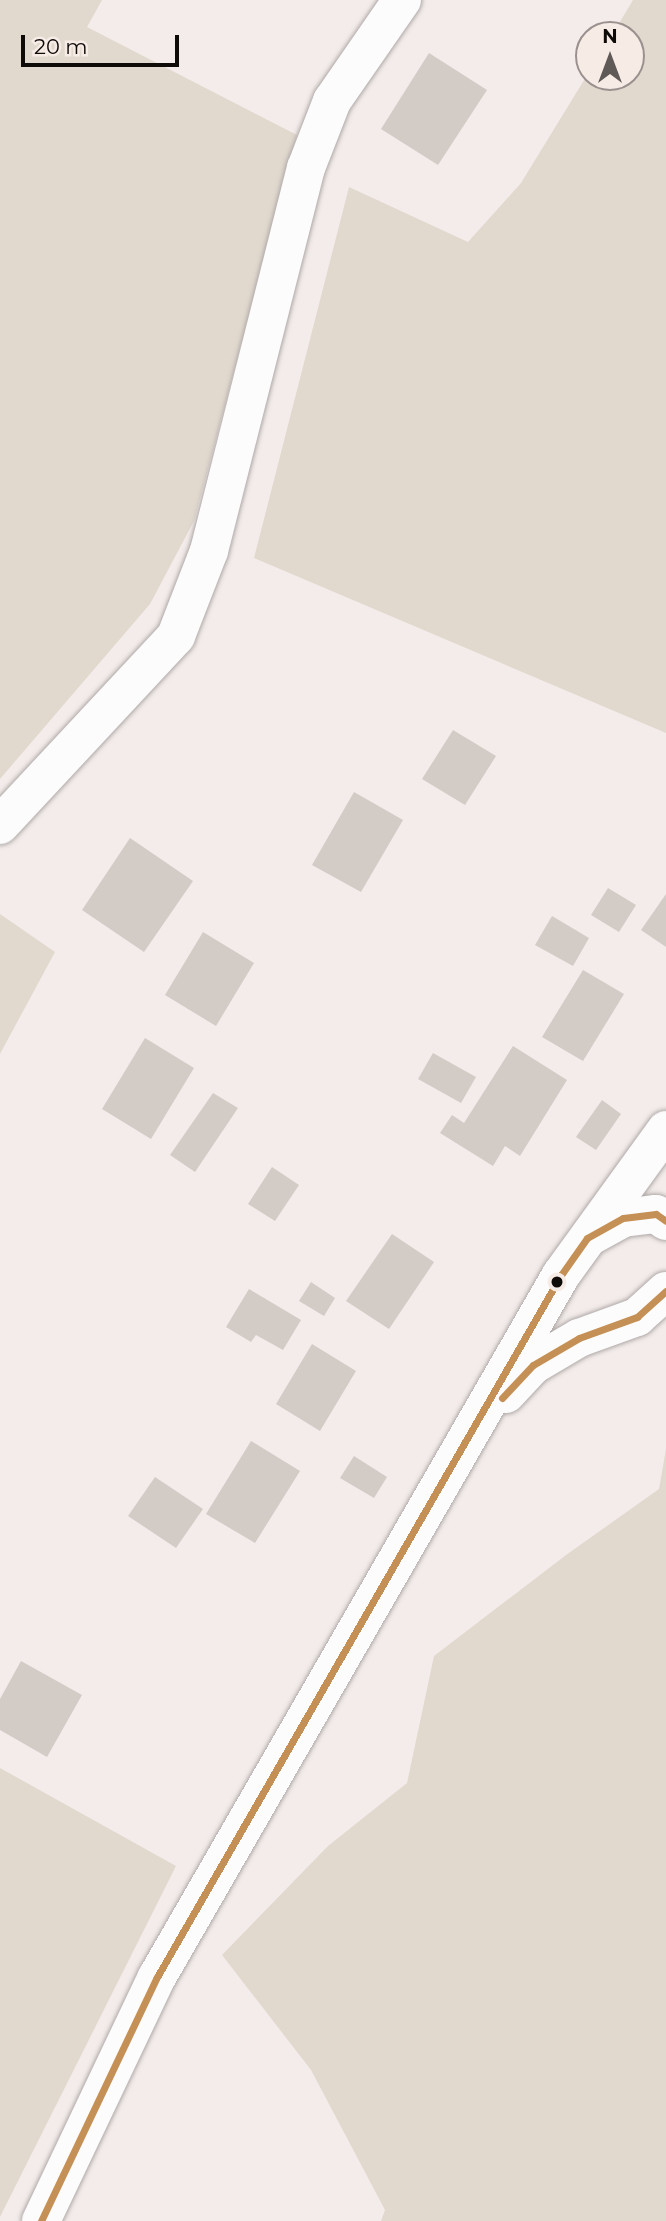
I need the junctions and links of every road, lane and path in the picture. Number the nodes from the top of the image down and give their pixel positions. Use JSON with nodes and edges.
{"nodes":[{"id":1,"x":402,"y":0,"type":"edge"},
{"id":2,"x":0,"y":825,"type":"edge"},
{"id":3,"x":666,"y":1130,"type":"edge"},
{"id":4,"x":666,"y":1220,"type":"edge"},
{"id":5,"x":587,"y":1238,"type":"junction"},
{"id":6,"x":666,"y":1291,"type":"edge"},
{"id":7,"x":473,"y":1429,"type":"junction"},
{"id":8,"x":41,"y":2221,"type":"edge"}],
"edges":[{"from":1,"to":2,"type":"street"},
{"from":3,"to":5,"type":"street"},
{"from":4,"to":5,"type":"street"},
{"from":5,"to":7,"type":"street"},
{"from":6,"to":7,"type":"street"},
{"from":7,"to":8,"type":"street"}]}
